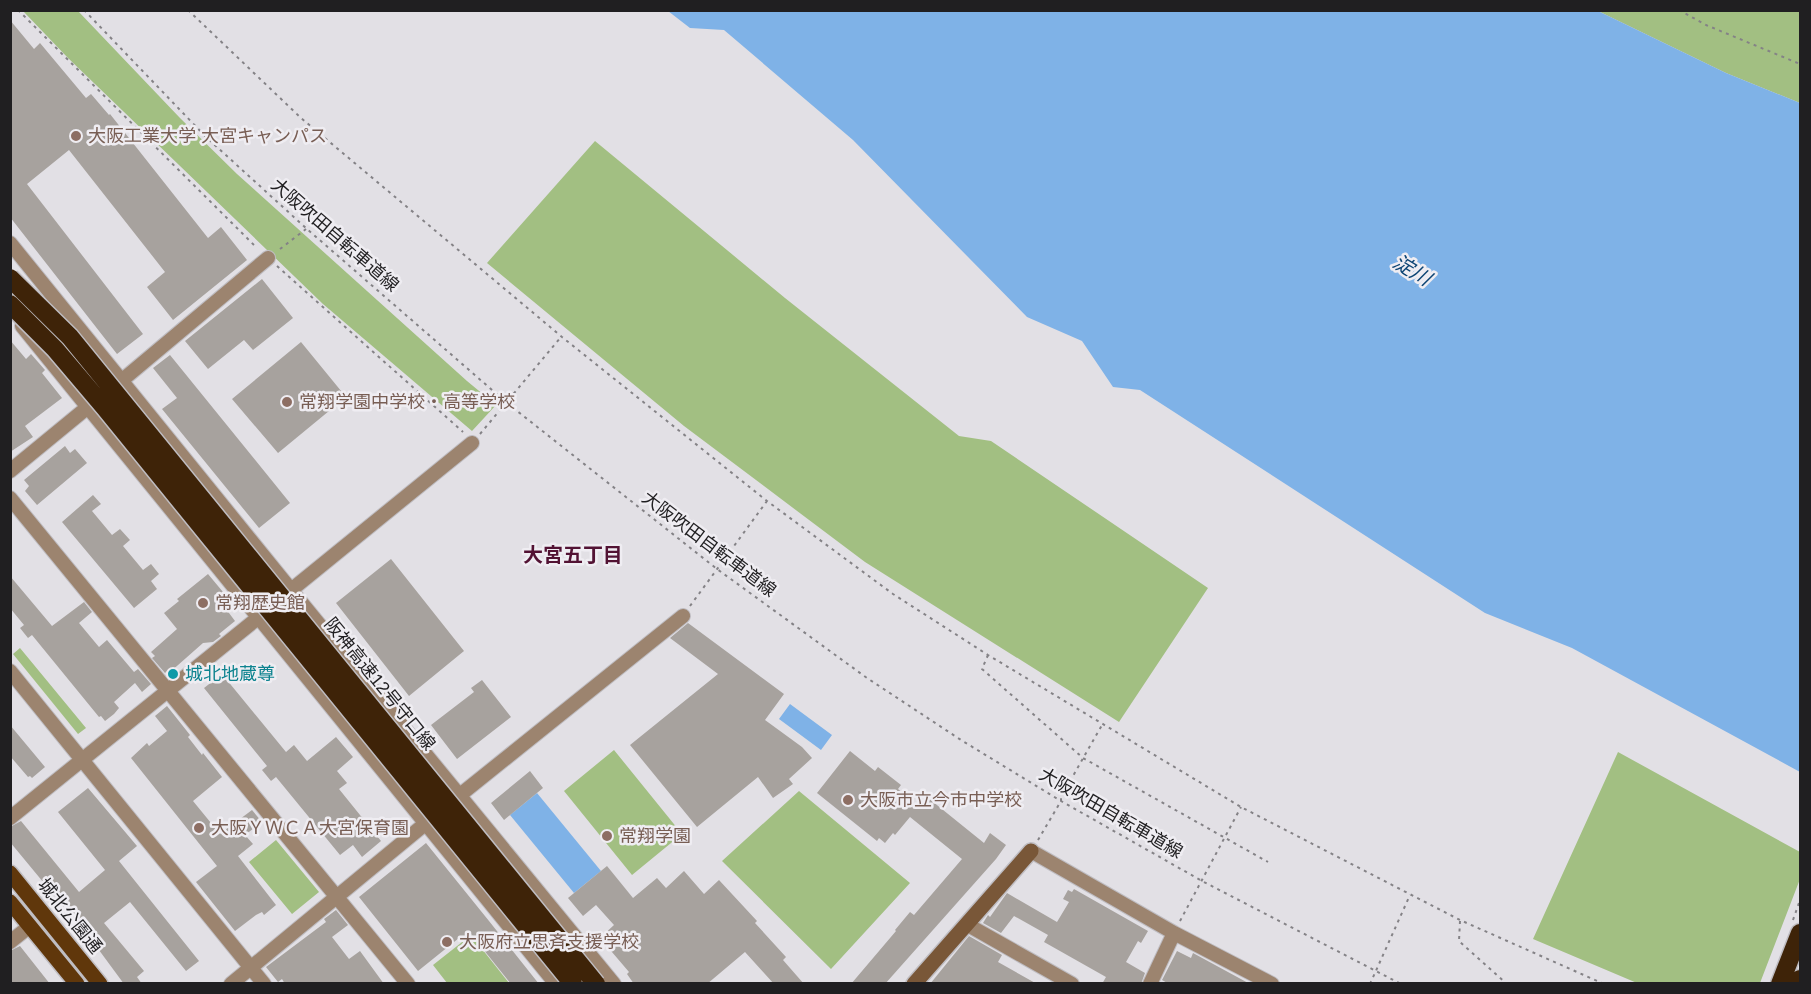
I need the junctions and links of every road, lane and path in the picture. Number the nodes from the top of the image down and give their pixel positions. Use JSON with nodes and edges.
{"nodes":[{"id":1,"x":18,"y":10,"type":"edge"},
{"id":2,"x":84,"y":10,"type":"edge"},
{"id":3,"x":188,"y":10,"type":"edge"},
{"id":4,"x":1678,"y":10,"type":"edge"},
{"id":5,"x":1800,"y":64,"type":"edge"},
{"id":6,"x":307,"y":229,"type":"junction"},
{"id":7,"x":10,"y":243,"type":"edge"},
{"id":8,"x":268,"y":258,"type":"junction"},
{"id":9,"x":10,"y":278,"type":"edge"},
{"id":10,"x":10,"y":304,"type":"edge"},
{"id":11,"x":10,"y":312,"type":"edge"},
{"id":12,"x":562,"y":337,"type":"junction"},
{"id":13,"x":121,"y":381,"type":"junction"},
{"id":14,"x":507,"y":403,"type":"junction"},
{"id":15,"x":88,"y":407,"type":"junction"},
{"id":16,"x":468,"y":438,"type":"junction"},
{"id":17,"x":10,"y":471,"type":"edge"},
{"id":18,"x":10,"y":498,"type":"edge"},
{"id":19,"x":767,"y":501,"type":"junction"},
{"id":20,"x":717,"y":569,"type":"junction"},
{"id":21,"x":291,"y":590,"type":"junction"},
{"id":22,"x":683,"y":616,"type":"joint"},
{"id":23,"x":258,"y":618,"type":"junction"},
{"id":24,"x":988,"y":656,"type":"junction"},
{"id":25,"x":10,"y":671,"type":"edge"},
{"id":26,"x":167,"y":690,"type":"junction"},
{"id":27,"x":1102,"y":724,"type":"junction"},
{"id":28,"x":1083,"y":758,"type":"junction"},
{"id":29,"x":82,"y":759,"type":"junction"},
{"id":30,"x":460,"y":795,"type":"junction"},
{"id":31,"x":1061,"y":801,"type":"junction"},
{"id":32,"x":1241,"y":807,"type":"junction"},
{"id":33,"x":10,"y":818,"type":"edge"},
{"id":34,"x":426,"y":824,"type":"junction"},
{"id":35,"x":1224,"y":838,"type":"junction"},
{"id":36,"x":1031,"y":851,"type":"junction"},
{"id":37,"x":1268,"y":862,"type":"dead end"},
{"id":38,"x":10,"y":873,"type":"edge"},
{"id":39,"x":1202,"y":882,"type":"junction"},
{"id":40,"x":1410,"y":895,"type":"junction"},
{"id":41,"x":336,"y":897,"type":"junction"},
{"id":42,"x":10,"y":902,"type":"edge"},
{"id":43,"x":1460,"y":920,"type":"junction"},
{"id":44,"x":968,"y":925,"type":"junction"},
{"id":45,"x":30,"y":926,"type":"junction"},
{"id":46,"x":1174,"y":933,"type":"junction"},
{"id":47,"x":1800,"y":933,"type":"edge"},
{"id":48,"x":10,"y":942,"type":"edge"},
{"id":49,"x":251,"y":968,"type":"junction"},
{"id":50,"x":1375,"y":971,"type":"junction"},
{"id":51,"x":1800,"y":979,"type":"edge"},
{"id":52,"x":77,"y":984,"type":"edge"},
{"id":53,"x":99,"y":984,"type":"edge"},
{"id":54,"x":231,"y":984,"type":"edge"},
{"id":55,"x":264,"y":984,"type":"edge"},
{"id":56,"x":408,"y":984,"type":"edge"},
{"id":57,"x":556,"y":984,"type":"edge"},
{"id":58,"x":573,"y":984,"type":"edge"},
{"id":59,"x":596,"y":984,"type":"edge"},
{"id":60,"x":614,"y":984,"type":"edge"},
{"id":61,"x":914,"y":984,"type":"edge"},
{"id":62,"x":1072,"y":984,"type":"edge"},
{"id":63,"x":1150,"y":984,"type":"edge"},
{"id":64,"x":1272,"y":984,"type":"edge"},
{"id":65,"x":1370,"y":984,"type":"edge"},
{"id":66,"x":1401,"y":984,"type":"edge"},
{"id":67,"x":1507,"y":984,"type":"edge"},
{"id":68,"x":1604,"y":984,"type":"edge"},
{"id":69,"x":1780,"y":984,"type":"edge"},
{"id":70,"x":1799,"y":984,"type":"edge"}],
"edges":[{"from":1,"to":8,"type":"path"},
{"from":2,"to":6,"type":"path","name":"大阪吹田自転車道線"},
{"from":3,"to":12,"type":"path"},
{"from":4,"to":5,"type":"path"},
{"from":6,"to":8,"type":"path"},
{"from":6,"to":14,"type":"path","name":"大阪吹田自転車道線"},
{"from":7,"to":13,"type":"street"},
{"from":8,"to":13,"type":"street"},
{"from":8,"to":16,"type":"path"},
{"from":9,"to":59,"type":"highway","name":"阪神高速12号守口線","bridge":true},
{"from":10,"to":58,"type":"highway","bridge":true},
{"from":11,"to":15,"type":"street"},
{"from":12,"to":14,"type":"path"},
{"from":12,"to":19,"type":"path"},
{"from":13,"to":15,"type":"street"},
{"from":13,"to":21,"type":"street"},
{"from":14,"to":16,"type":"path"},
{"from":14,"to":20,"type":"path","name":"大阪吹田自転車道線"},
{"from":15,"to":17,"type":"street"},
{"from":15,"to":23,"type":"street"},
{"from":16,"to":21,"type":"street"},
{"from":18,"to":26,"type":"street"},
{"from":19,"to":20,"type":"path"},
{"from":19,"to":24,"type":"path"},
{"from":20,"to":22,"type":"path"},
{"from":20,"to":31,"type":"path","name":"大阪吹田自転車道線"},
{"from":21,"to":23,"type":"street"},
{"from":21,"to":30,"type":"street"},
{"from":22,"to":30,"type":"street"},
{"from":23,"to":26,"type":"street"},
{"from":23,"to":34,"type":"street"},
{"from":24,"to":27,"type":"path"},
{"from":24,"to":28,"type":"path"},
{"from":25,"to":29,"type":"street"},
{"from":26,"to":29,"type":"street"},
{"from":26,"to":41,"type":"street"},
{"from":27,"to":28,"type":"path"},
{"from":27,"to":32,"type":"path"},
{"from":28,"to":31,"type":"path"},
{"from":28,"to":35,"type":"path"},
{"from":29,"to":33,"type":"street"},
{"from":29,"to":49,"type":"street"},
{"from":30,"to":34,"type":"street"},
{"from":30,"to":60,"type":"street"},
{"from":31,"to":36,"type":"path"},
{"from":31,"to":39,"type":"path","name":"大阪吹田自転車道線"},
{"from":32,"to":35,"type":"path"},
{"from":32,"to":40,"type":"path"},
{"from":34,"to":41,"type":"street"},
{"from":34,"to":57,"type":"street"},
{"from":35,"to":37,"type":"path"},
{"from":35,"to":39,"type":"path"},
{"from":36,"to":44,"type":"street"},
{"from":36,"to":46,"type":"street"},
{"from":38,"to":53,"type":"main road","name":"城北公園通"},
{"from":39,"to":46,"type":"path"},
{"from":39,"to":50,"type":"path","name":"大阪吹田自転車道線"},
{"from":40,"to":43,"type":"path"},
{"from":40,"to":50,"type":"path"},
{"from":41,"to":49,"type":"street"},
{"from":41,"to":56,"type":"street"},
{"from":42,"to":45,"type":"main road","name":"城北公園通"},
{"from":43,"to":67,"type":"path"},
{"from":43,"to":68,"type":"path"},
{"from":44,"to":61,"type":"street"},
{"from":44,"to":62,"type":"street"},
{"from":45,"to":48,"type":"street"},
{"from":45,"to":52,"type":"main road","name":"城北公園通"},
{"from":46,"to":63,"type":"street"},
{"from":46,"to":64,"type":"street"},
{"from":47,"to":69,"type":"highway"},
{"from":49,"to":54,"type":"street"},
{"from":49,"to":55,"type":"street"},
{"from":50,"to":65,"type":"path"},
{"from":50,"to":66,"type":"path","name":"大阪吹田自転車道線"},
{"from":51,"to":70,"type":"highway"}]}
